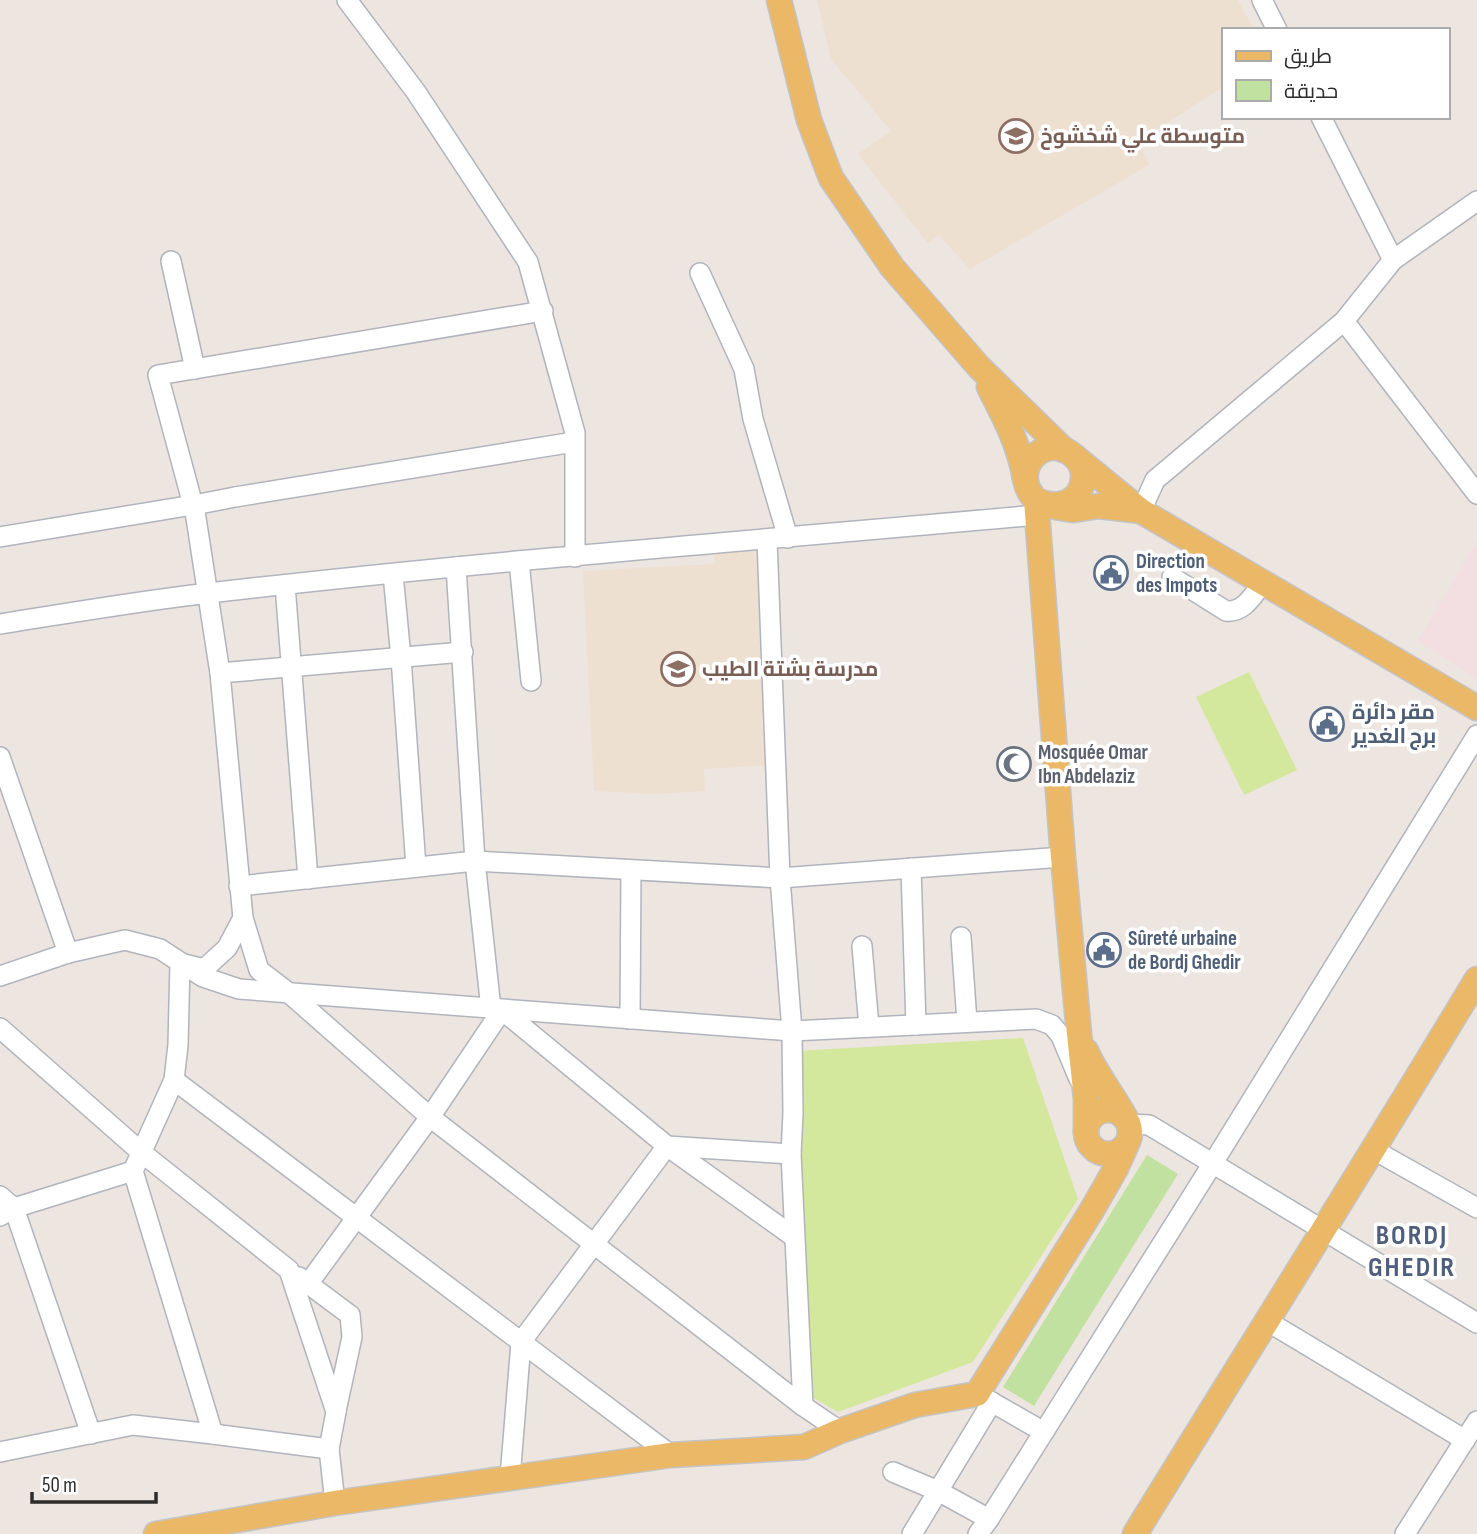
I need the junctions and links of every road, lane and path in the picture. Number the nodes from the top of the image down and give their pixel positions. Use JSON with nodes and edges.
{"nodes":[{"id":1,"x":346,"y":0,"type":"edge"},
{"id":2,"x":779,"y":0,"type":"edge"},
{"id":3,"x":1262,"y":0,"type":"edge"},
{"id":4,"x":1276,"y":28,"type":"edge"},
{"id":5,"x":1322,"y":119,"type":"edge"},
{"id":6,"x":1477,"y":201,"type":"edge"},
{"id":7,"x":1393,"y":260,"type":"junction"},
{"id":8,"x":171,"y":261,"type":"dead end"},
{"id":9,"x":700,"y":273,"type":"dead end"},
{"id":10,"x":543,"y":311,"type":"junction"},
{"id":11,"x":1344,"y":321,"type":"junction"},
{"id":12,"x":979,"y":367,"type":"junction"},
{"id":13,"x":195,"y":369,"type":"junction"},
{"id":14,"x":574,"y":442,"type":"junction"},
{"id":15,"x":1068,"y":452,"type":"junction"},
{"id":16,"x":1477,"y":494,"type":"edge"},
{"id":17,"x":1038,"y":500,"type":"junction"},
{"id":18,"x":193,"y":505,"type":"junction"},
{"id":19,"x":1140,"y":511,"type":"junction"},
{"id":20,"x":0,"y":537,"type":"edge"},
{"id":21,"x":788,"y":538,"type":"junction"},
{"id":22,"x":767,"y":540,"type":"junction"},
{"id":23,"x":575,"y":557,"type":"junction"},
{"id":24,"x":519,"y":561,"type":"junction"},
{"id":25,"x":456,"y":567,"type":"junction"},
{"id":26,"x":393,"y":573,"type":"junction"},
{"id":27,"x":1172,"y":577,"type":"dead end"},
{"id":28,"x":1264,"y":583,"type":"junction"},
{"id":29,"x":285,"y":585,"type":"junction"},
{"id":30,"x":207,"y":593,"type":"junction"},
{"id":31,"x":0,"y":624,"type":"edge"},
{"id":32,"x":463,"y":652,"type":"junction"},
{"id":33,"x":401,"y":657,"type":"junction"},
{"id":34,"x":292,"y":667,"type":"junction"},
{"id":35,"x":220,"y":673,"type":"junction"},
{"id":36,"x":531,"y":681,"type":"dead end"},
{"id":37,"x":1477,"y":708,"type":"edge"},
{"id":38,"x":1477,"y":735,"type":"edge"},
{"id":39,"x":0,"y":757,"type":"edge"},
{"id":40,"x":1063,"y":857,"type":"junction"},
{"id":41,"x":475,"y":861,"type":"junction"},
{"id":42,"x":415,"y":867,"type":"junction"},
{"id":43,"x":911,"y":868,"type":"junction"},
{"id":44,"x":631,"y":870,"type":"junction"},
{"id":45,"x":780,"y":877,"type":"junction"},
{"id":46,"x":308,"y":879,"type":"junction"},
{"id":47,"x":239,"y":886,"type":"junction"},
{"id":48,"x":243,"y":918,"type":"junction"},
{"id":49,"x":961,"y":937,"type":"dead end"},
{"id":50,"x":862,"y":946,"type":"dead end"},
{"id":51,"x":68,"y":953,"type":"junction"},
{"id":52,"x":180,"y":963,"type":"junction"},
{"id":53,"x":0,"y":976,"type":"edge"},
{"id":54,"x":1477,"y":979,"type":"edge"},
{"id":55,"x":289,"y":993,"type":"junction"},
{"id":56,"x":496,"y":1009,"type":"junction"},
{"id":57,"x":630,"y":1019,"type":"junction"},
{"id":58,"x":967,"y":1022,"type":"junction"},
{"id":59,"x":916,"y":1025,"type":"junction"},
{"id":60,"x":869,"y":1027,"type":"junction"},
{"id":61,"x":0,"y":1028,"type":"edge"},
{"id":62,"x":792,"y":1031,"type":"junction"},
{"id":63,"x":1079,"y":1034,"type":"junction"},
{"id":64,"x":174,"y":1080,"type":"junction"},
{"id":65,"x":1086,"y":1099,"type":"junction"},
{"id":66,"x":430,"y":1117,"type":"junction"},
{"id":67,"x":1126,"y":1129,"type":"junction"},
{"id":68,"x":1088,"y":1139,"type":"junction"},
{"id":69,"x":667,"y":1146,"type":"junction"},
{"id":70,"x":1374,"y":1150,"type":"junction"},
{"id":71,"x":791,"y":1154,"type":"junction"},
{"id":72,"x":137,"y":1161,"type":"junction"},
{"id":73,"x":1213,"y":1163,"type":"junction"},
{"id":74,"x":5,"y":1207,"type":"edge"},
{"id":75,"x":1477,"y":1208,"type":"edge"},
{"id":76,"x":1092,"y":1210,"type":"junction"},
{"id":77,"x":356,"y":1218,"type":"junction"},
{"id":78,"x":1323,"y":1229,"type":"junction"},
{"id":79,"x":794,"y":1237,"type":"junction"},
{"id":80,"x":594,"y":1244,"type":"junction"},
{"id":81,"x":289,"y":1270,"type":"junction"},
{"id":82,"x":308,"y":1284,"type":"junction"},
{"id":83,"x":1267,"y":1321,"type":"junction"},
{"id":84,"x":1477,"y":1322,"type":"edge"},
{"id":85,"x":521,"y":1342,"type":"junction"},
{"id":86,"x":985,"y":1398,"type":"junction"},
{"id":87,"x":803,"y":1406,"type":"junction"},
{"id":88,"x":335,"y":1412,"type":"junction"},
{"id":89,"x":1477,"y":1421,"type":"edge"},
{"id":90,"x":840,"y":1432,"type":"junction"},
{"id":91,"x":1044,"y":1432,"type":"junction"},
{"id":92,"x":91,"y":1434,"type":"junction"},
{"id":93,"x":213,"y":1434,"type":"junction"},
{"id":94,"x":1465,"y":1440,"type":"junction"},
{"id":95,"x":329,"y":1449,"type":"junction"},
{"id":96,"x":0,"y":1452,"type":"edge"},
{"id":97,"x":671,"y":1455,"type":"junction"},
{"id":98,"x":893,"y":1472,"type":"dead end"},
{"id":99,"x":510,"y":1478,"type":"junction"},
{"id":100,"x":938,"y":1491,"type":"junction"},
{"id":101,"x":335,"y":1503,"type":"junction"},
{"id":102,"x":984,"y":1527,"type":"edge"},
{"id":103,"x":156,"y":1534,"type":"edge"},
{"id":104,"x":912,"y":1534,"type":"edge"},
{"id":105,"x":1135,"y":1534,"type":"edge"},
{"id":106,"x":1405,"y":1534,"type":"edge"}],
"edges":[{"from":1,"to":10,"type":"street"},
{"from":2,"to":12,"type":"main road"},
{"from":3,"to":4,"type":"street"},
{"from":5,"to":7,"type":"street"},
{"from":6,"to":7,"type":"street"},
{"from":7,"to":11,"type":"street"},
{"from":8,"to":13,"type":"street"},
{"from":9,"to":21,"type":"street"},
{"from":10,"to":13,"type":"street"},
{"from":10,"to":14,"type":"street"},
{"from":11,"to":16,"type":"street"},
{"from":11,"to":19,"type":"street"},
{"from":12,"to":15,"type":"main road"},
{"from":12,"to":17,"type":"main road"},
{"from":13,"to":18,"type":"street"},
{"from":14,"to":18,"type":"street"},
{"from":14,"to":23,"type":"street"},
{"from":15,"to":17,"type":"main road"},
{"from":15,"to":17,"type":"main road"},
{"from":15,"to":19,"type":"main road"},
{"from":17,"to":19,"type":"main road"},
{"from":17,"to":21,"type":"street"},
{"from":17,"to":40,"type":"main road"},
{"from":18,"to":20,"type":"street"},
{"from":18,"to":30,"type":"street"},
{"from":19,"to":28,"type":"main road"},
{"from":21,"to":22,"type":"street"},
{"from":22,"to":23,"type":"street"},
{"from":22,"to":45,"type":"street"},
{"from":23,"to":24,"type":"street"},
{"from":24,"to":25,"type":"street"},
{"from":24,"to":36,"type":"street"},
{"from":25,"to":26,"type":"street"},
{"from":25,"to":32,"type":"street"},
{"from":26,"to":29,"type":"street"},
{"from":26,"to":33,"type":"street"},
{"from":27,"to":28,"type":"street"},
{"from":28,"to":37,"type":"main road"},
{"from":29,"to":30,"type":"street"},
{"from":29,"to":34,"type":"street"},
{"from":30,"to":31,"type":"street"},
{"from":30,"to":35,"type":"street"},
{"from":32,"to":33,"type":"street"},
{"from":32,"to":41,"type":"street"},
{"from":33,"to":34,"type":"street"},
{"from":33,"to":42,"type":"street"},
{"from":34,"to":35,"type":"street"},
{"from":34,"to":46,"type":"street"},
{"from":35,"to":47,"type":"street"},
{"from":38,"to":73,"type":"street"},
{"from":39,"to":51,"type":"street"},
{"from":40,"to":43,"type":"street"},
{"from":40,"to":63,"type":"main road"},
{"from":41,"to":42,"type":"street"},
{"from":41,"to":44,"type":"street"},
{"from":41,"to":56,"type":"street"},
{"from":42,"to":46,"type":"street"},
{"from":43,"to":45,"type":"street"},
{"from":43,"to":59,"type":"street"},
{"from":44,"to":45,"type":"street"},
{"from":44,"to":57,"type":"street"},
{"from":45,"to":62,"type":"street"},
{"from":46,"to":47,"type":"street"},
{"from":47,"to":48,"type":"street"},
{"from":48,"to":52,"type":"street"},
{"from":48,"to":55,"type":"street"},
{"from":49,"to":58,"type":"street"},
{"from":50,"to":60,"type":"street"},
{"from":51,"to":52,"type":"street"},
{"from":51,"to":53,"type":"street"},
{"from":52,"to":55,"type":"street"},
{"from":52,"to":64,"type":"street"},
{"from":54,"to":70,"type":"main road"},
{"from":55,"to":56,"type":"street"},
{"from":55,"to":66,"type":"street"},
{"from":56,"to":57,"type":"street"},
{"from":56,"to":66,"type":"street"},
{"from":56,"to":69,"type":"street"},
{"from":57,"to":62,"type":"street"},
{"from":58,"to":59,"type":"street"},
{"from":58,"to":65,"type":"street"},
{"from":59,"to":60,"type":"street"},
{"from":60,"to":62,"type":"street"},
{"from":61,"to":72,"type":"street"},
{"from":62,"to":71,"type":"street"},
{"from":63,"to":65,"type":"main road"},
{"from":63,"to":67,"type":"main road"},
{"from":64,"to":72,"type":"street"},
{"from":64,"to":77,"type":"street"},
{"from":65,"to":68,"type":"main road"},
{"from":66,"to":77,"type":"street"},
{"from":66,"to":80,"type":"street"},
{"from":67,"to":68,"type":"main road"},
{"from":67,"to":68,"type":"main road"},
{"from":67,"to":73,"type":"street"},
{"from":67,"to":76,"type":"main road"},
{"from":68,"to":76,"type":"main road"},
{"from":69,"to":71,"type":"street"},
{"from":69,"to":79,"type":"street"},
{"from":69,"to":80,"type":"street"},
{"from":70,"to":75,"type":"street"},
{"from":70,"to":78,"type":"main road"},
{"from":71,"to":79,"type":"street"},
{"from":72,"to":74,"type":"street"},
{"from":72,"to":81,"type":"street"},
{"from":72,"to":93,"type":"street"},
{"from":73,"to":78,"type":"street"},
{"from":73,"to":91,"type":"street"},
{"from":74,"to":92,"type":"street"},
{"from":76,"to":86,"type":"main road"},
{"from":77,"to":82,"type":"street"},
{"from":77,"to":85,"type":"street"},
{"from":78,"to":83,"type":"main road"},
{"from":78,"to":84,"type":"street"},
{"from":79,"to":87,"type":"street"},
{"from":80,"to":85,"type":"street"},
{"from":80,"to":87,"type":"street"},
{"from":81,"to":82,"type":"street"},
{"from":81,"to":88,"type":"street"},
{"from":82,"to":88,"type":"street"},
{"from":83,"to":94,"type":"street"},
{"from":83,"to":105,"type":"main road"},
{"from":85,"to":97,"type":"street"},
{"from":85,"to":99,"type":"street"},
{"from":86,"to":90,"type":"main road"},
{"from":86,"to":91,"type":"street"},
{"from":86,"to":100,"type":"street"},
{"from":87,"to":90,"type":"street"},
{"from":88,"to":95,"type":"street"},
{"from":89,"to":94,"type":"street"},
{"from":90,"to":97,"type":"main road"},
{"from":91,"to":102,"type":"street"},
{"from":92,"to":93,"type":"street"},
{"from":92,"to":96,"type":"street"},
{"from":93,"to":95,"type":"street"},
{"from":94,"to":106,"type":"street"},
{"from":95,"to":101,"type":"street"},
{"from":97,"to":99,"type":"main road"},
{"from":98,"to":100,"type":"street"},
{"from":99,"to":101,"type":"main road"},
{"from":100,"to":102,"type":"street"},
{"from":100,"to":104,"type":"street"},
{"from":101,"to":103,"type":"main road"}]}
